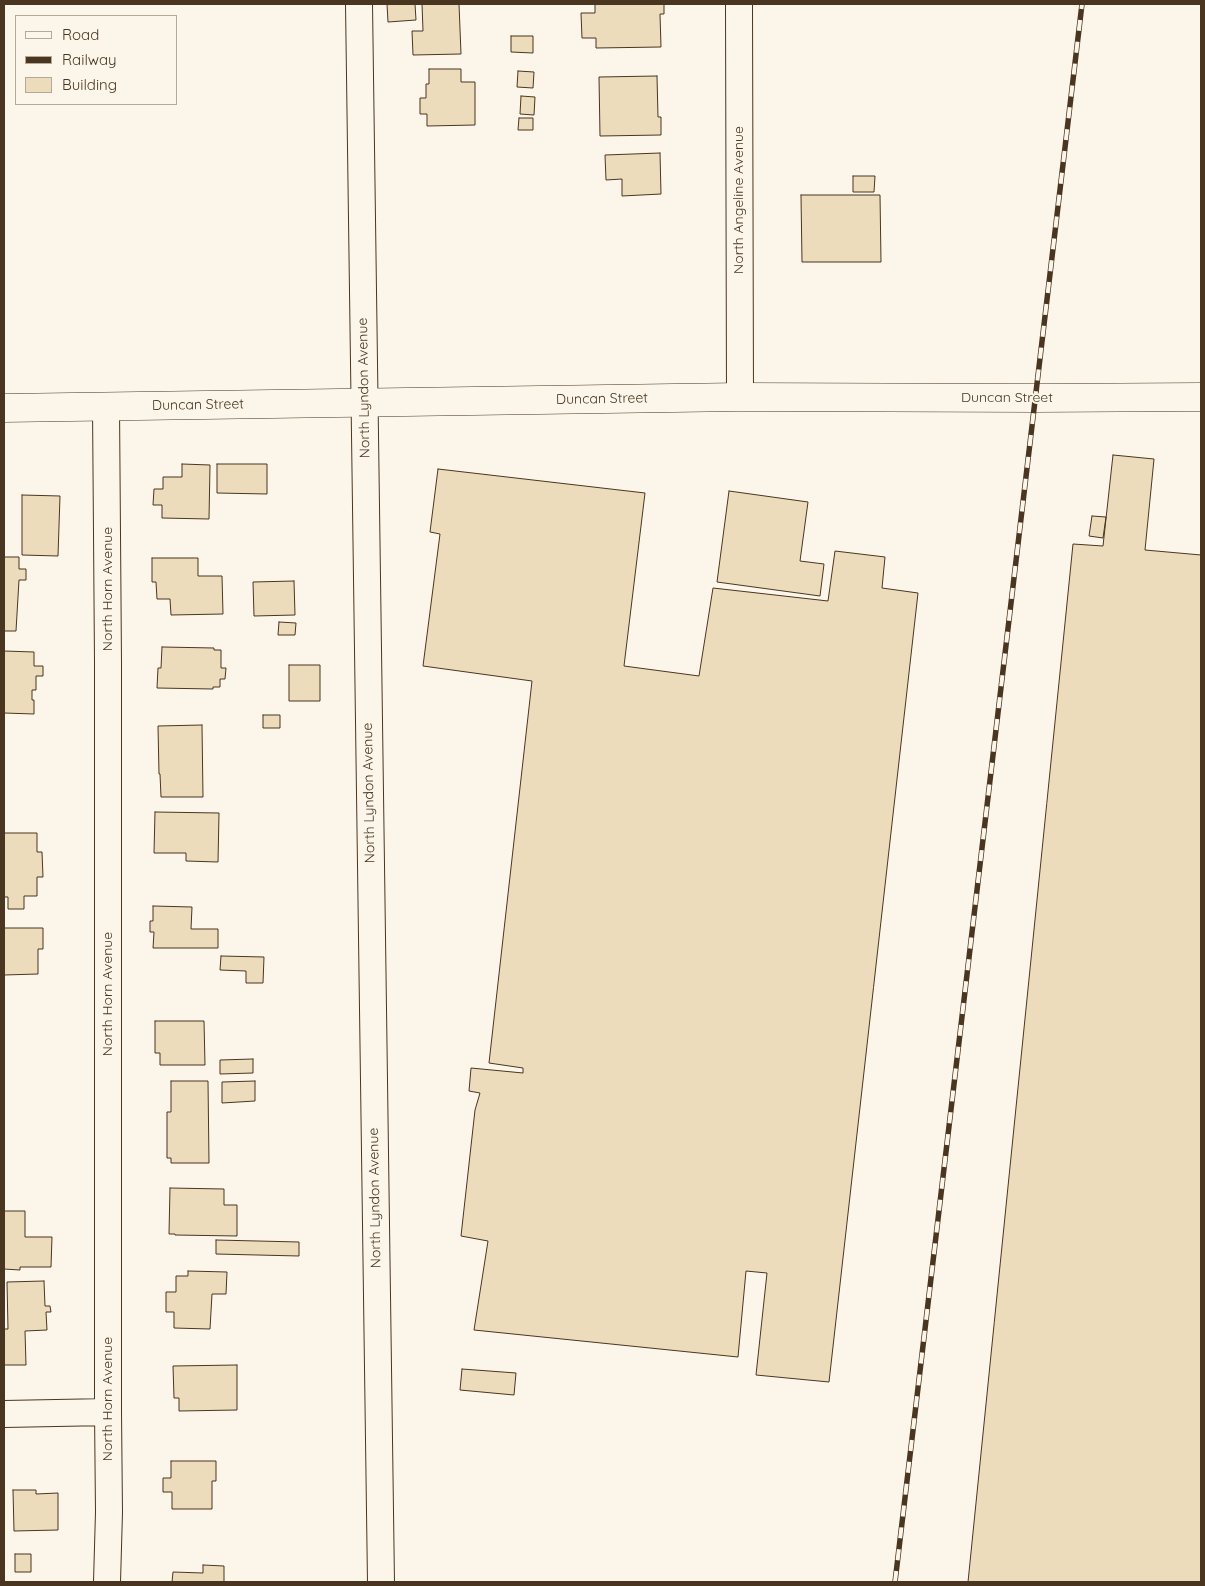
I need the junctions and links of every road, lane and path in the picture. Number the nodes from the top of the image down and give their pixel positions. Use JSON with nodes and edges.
{"nodes":[{"id":1,"x":359,"y":4,"type":"edge"},
{"id":2,"x":739,"y":4,"type":"edge"},
{"id":3,"x":1201,"y":396,"type":"edge"},
{"id":4,"x":740,"y":397,"type":"junction"},
{"id":5,"x":364,"y":402,"type":"junction"},
{"id":6,"x":106,"y":406,"type":"junction"},
{"id":7,"x":4,"y":408,"type":"edge"},
{"id":8,"x":108,"y":1412,"type":"junction"},
{"id":9,"x":4,"y":1414,"type":"edge"},
{"id":10,"x":107,"y":1582,"type":"edge"},
{"id":11,"x":381,"y":1582,"type":"edge"}],
"edges":[{"from":1,"to":5,"type":"street","name":"North Lyndon Avenue"},
{"from":2,"to":4,"type":"street","name":"North Angeline Avenue"},
{"from":3,"to":4,"type":"street","name":"Duncan Street"},
{"from":4,"to":5,"type":"street","name":"Duncan Street"},
{"from":5,"to":6,"type":"street","name":"Duncan Street"},
{"from":5,"to":11,"type":"street","name":"North Lyndon Avenue"},
{"from":6,"to":7,"type":"street","name":"Duncan Street"},
{"from":6,"to":8,"type":"street","name":"North Horn Avenue"},
{"from":8,"to":9,"type":"street"},
{"from":8,"to":10,"type":"street","name":"North Horn Avenue"}]}
